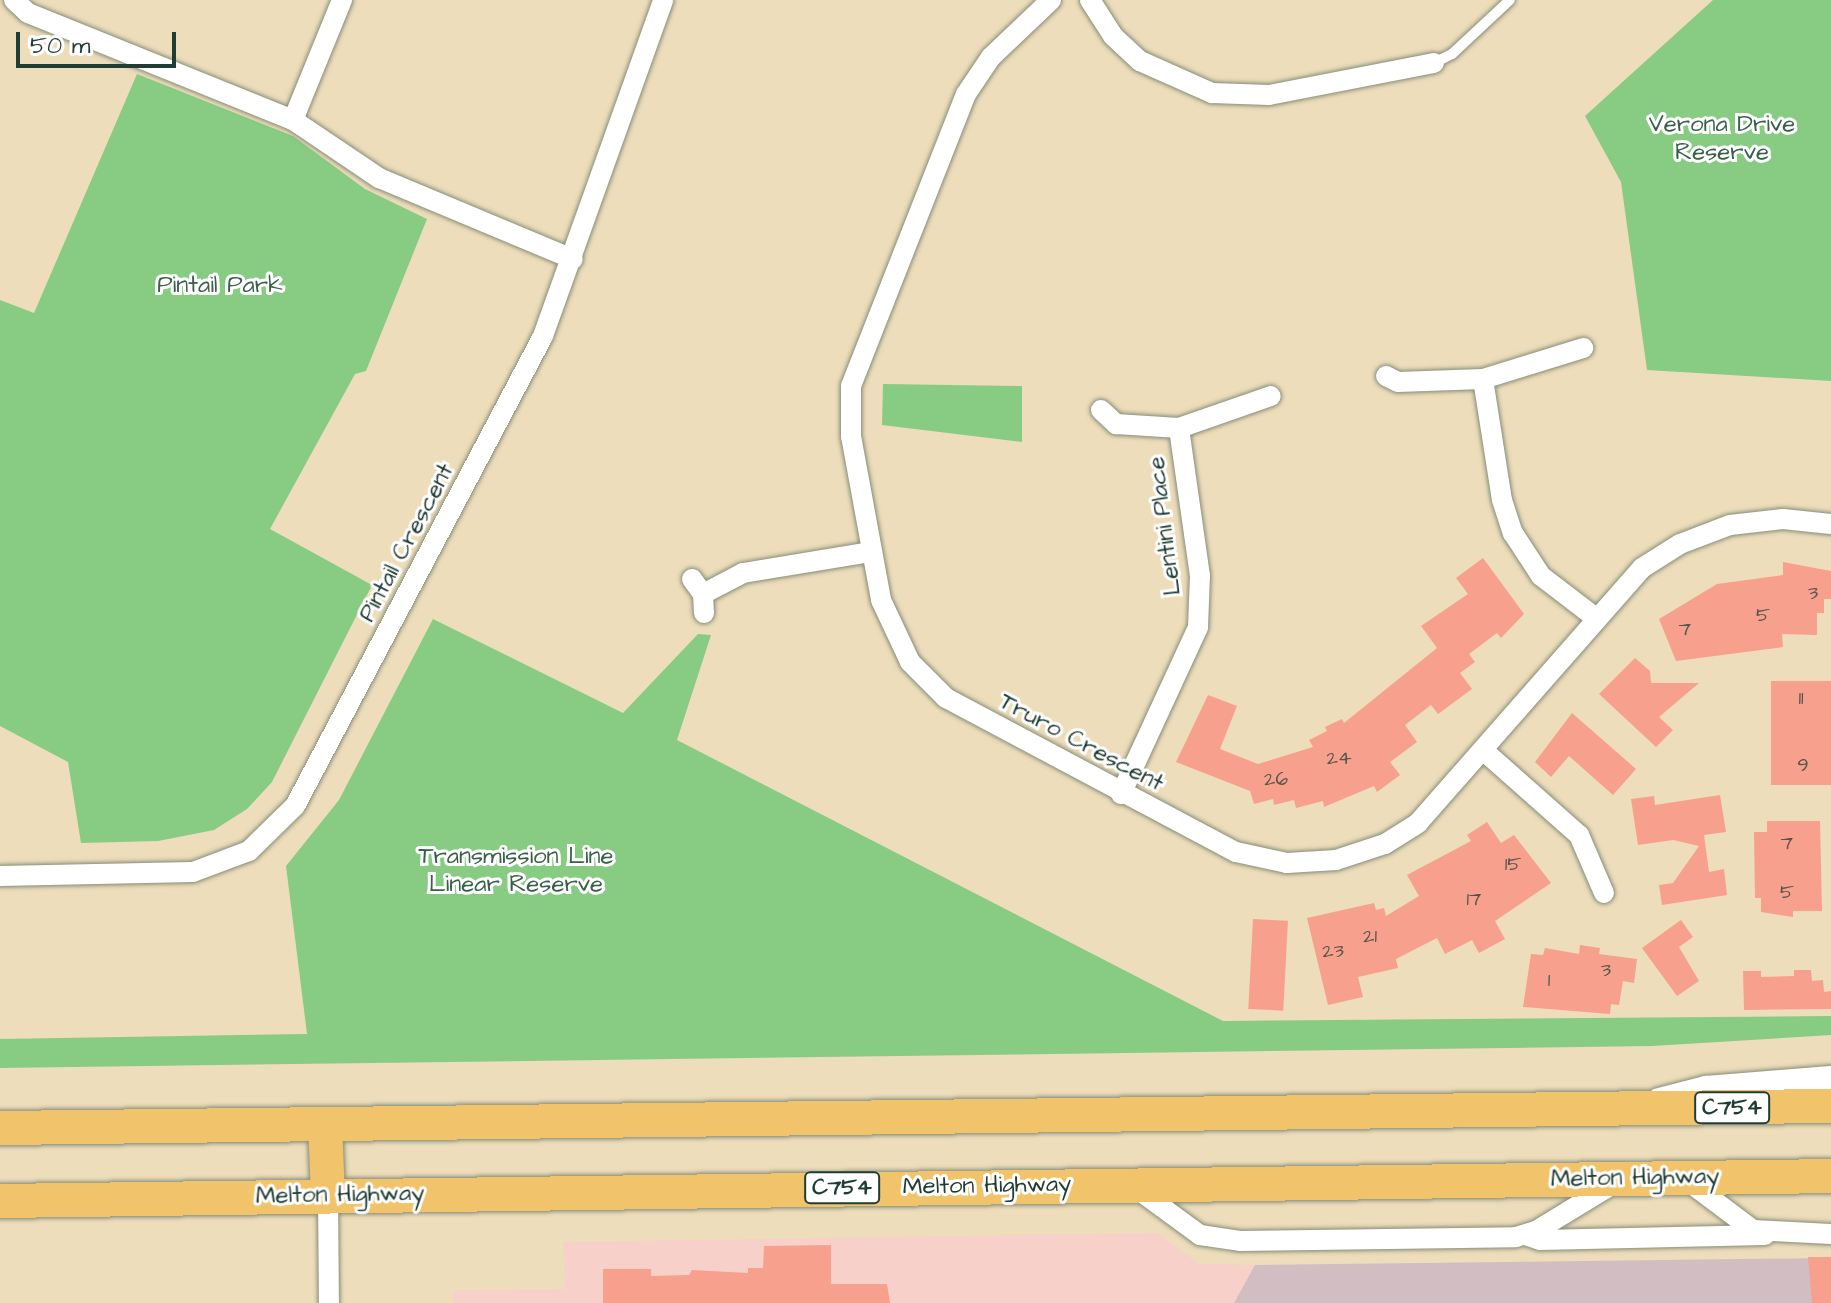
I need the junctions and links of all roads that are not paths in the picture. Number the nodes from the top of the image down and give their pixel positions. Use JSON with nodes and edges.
{"nodes":[{"id":1,"x":342,"y":0,"type":"edge"},
{"id":2,"x":663,"y":0,"type":"edge"},
{"id":3,"x":1051,"y":0,"type":"edge"},
{"id":4,"x":1090,"y":0,"type":"edge"},
{"id":5,"x":1510,"y":0,"type":"edge"},
{"id":6,"x":10,"y":5,"type":"edge"},
{"id":7,"x":1434,"y":63,"type":"joint"},
{"id":8,"x":293,"y":120,"type":"junction"},
{"id":9,"x":573,"y":259,"type":"junction"},
{"id":10,"x":1583,"y":348,"type":"dead end"},
{"id":11,"x":1386,"y":376,"type":"dead end"},
{"id":12,"x":1483,"y":379,"type":"junction"},
{"id":13,"x":1271,"y":396,"type":"dead end"},
{"id":14,"x":1101,"y":410,"type":"dead end"},
{"id":15,"x":1179,"y":428,"type":"junction"},
{"id":16,"x":1831,"y":524,"type":"edge"},
{"id":17,"x":871,"y":552,"type":"junction"},
{"id":18,"x":700,"y":595,"type":"dead end"},
{"id":19,"x":1596,"y":618,"type":"junction"},
{"id":20,"x":1484,"y":751,"type":"junction"},
{"id":21,"x":1121,"y":794,"type":"junction"},
{"id":22,"x":0,"y":876,"type":"edge"},
{"id":23,"x":1604,"y":893,"type":"dead end"},
{"id":24,"x":1831,"y":1079,"type":"edge"},
{"id":25,"x":1831,"y":1106,"type":"edge"},
{"id":26,"x":1633,"y":1109,"type":"junction"},
{"id":27,"x":325,"y":1124,"type":"junction"},
{"id":28,"x":0,"y":1128,"type":"edge"},
{"id":29,"x":1831,"y":1176,"type":"edge"},
{"id":30,"x":1624,"y":1178,"type":"junction"},
{"id":31,"x":1684,"y":1178,"type":"junction"},
{"id":32,"x":1132,"y":1185,"type":"junction"},
{"id":33,"x":328,"y":1195,"type":"junction"},
{"id":34,"x":0,"y":1201,"type":"edge"},
{"id":35,"x":1831,"y":1234,"type":"edge"},
{"id":36,"x":1525,"y":1235,"type":"junction"},
{"id":37,"x":1765,"y":1235,"type":"junction"},
{"id":38,"x":329,"y":1303,"type":"edge"}],
"edges":[{"from":1,"to":8,"type":"street"},
{"from":2,"to":9,"type":"street","name":"Pintail Crescent"},
{"from":3,"to":17,"type":"street","name":"Truro Crescent"},
{"from":4,"to":7,"type":"street"},
{"from":5,"to":7,"type":"lane"},
{"from":6,"to":8,"type":"street"},
{"from":8,"to":9,"type":"street"},
{"from":9,"to":22,"type":"street","name":"Pintail Crescent"},
{"from":10,"to":12,"type":"street"},
{"from":11,"to":12,"type":"street"},
{"from":12,"to":19,"type":"street"},
{"from":13,"to":15,"type":"street","name":"Lentini Place"},
{"from":14,"to":15,"type":"street","name":"Lentini Place"},
{"from":15,"to":21,"type":"street","name":"Lentini Place"},
{"from":16,"to":19,"type":"street","name":"Truro Crescent"},
{"from":17,"to":18,"type":"street"},
{"from":17,"to":21,"type":"street","name":"Truro Crescent"},
{"from":19,"to":20,"type":"street","name":"Truro Crescent"},
{"from":20,"to":21,"type":"street","name":"Truro Crescent"},
{"from":20,"to":23,"type":"street"},
{"from":24,"to":26,"type":"street"},
{"from":25,"to":26,"type":"highway","number":"C754"},
{"from":26,"to":27,"type":"highway","number":"C754"},
{"from":27,"to":28,"type":"highway","number":"C754"},
{"from":27,"to":33,"type":"highway"},
{"from":29,"to":31,"type":"highway","name":"Melton Highway","number":"C754"},
{"from":30,"to":31,"type":"highway","name":"Melton Highway","number":"C754"},
{"from":30,"to":32,"type":"highway","name":"Melton Highway","number":"C754"},
{"from":30,"to":36,"type":"street"},
{"from":31,"to":37,"type":"street"},
{"from":32,"to":33,"type":"highway","name":"Melton Highway","number":"C754"},
{"from":32,"to":36,"type":"street"},
{"from":33,"to":34,"type":"highway","name":"Melton Highway","number":"C754"},
{"from":33,"to":38,"type":"street"},
{"from":35,"to":37,"type":"street"},
{"from":36,"to":37,"type":"street"}]}
